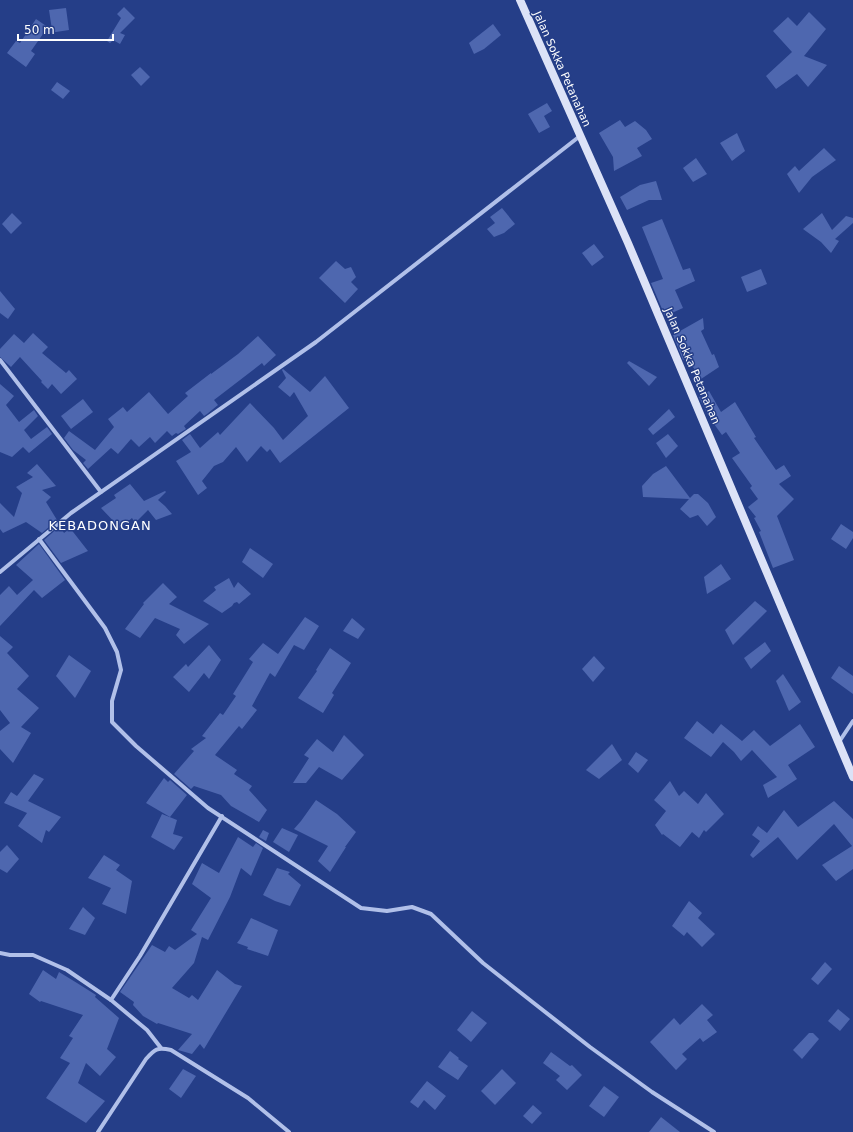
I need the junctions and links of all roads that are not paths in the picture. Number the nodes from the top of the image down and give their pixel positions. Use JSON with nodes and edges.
{"nodes":[{"id":1,"x":520,"y":0,"type":"edge"},
{"id":2,"x":580,"y":135,"type":"junction"},
{"id":3,"x":0,"y":360,"type":"edge"},
{"id":4,"x":100,"y":492,"type":"junction"},
{"id":5,"x":39,"y":539,"type":"junction"},
{"id":6,"x":0,"y":572,"type":"edge"},
{"id":7,"x":853,"y":721,"type":"edge"},
{"id":8,"x":839,"y":742,"type":"junction"},
{"id":9,"x":853,"y":777,"type":"edge"},
{"id":10,"x":222,"y":816,"type":"junction"},
{"id":11,"x":0,"y":953,"type":"edge"},
{"id":12,"x":111,"y":1000,"type":"junction"},
{"id":13,"x":161,"y":1048,"type":"junction"},
{"id":14,"x":98,"y":1132,"type":"edge"},
{"id":15,"x":289,"y":1132,"type":"edge"},
{"id":16,"x":714,"y":1132,"type":"edge"}],
"edges":[{"from":1,"to":2,"type":"main road","name":"Jalan Sokka Petanahan"},
{"from":2,"to":4,"type":"street"},
{"from":2,"to":8,"type":"main road","name":"Jalan Sokka Petanahan"},
{"from":3,"to":4,"type":"street"},
{"from":4,"to":5,"type":"street"},
{"from":5,"to":6,"type":"street"},
{"from":5,"to":10,"type":"street"},
{"from":7,"to":8,"type":"street"},
{"from":8,"to":9,"type":"main road","name":"Jalan Sokka Petanahan"},
{"from":10,"to":12,"type":"street"},
{"from":10,"to":16,"type":"street"},
{"from":11,"to":12,"type":"street"},
{"from":12,"to":13,"type":"street"},
{"from":13,"to":14,"type":"street"},
{"from":13,"to":15,"type":"street"}]}
